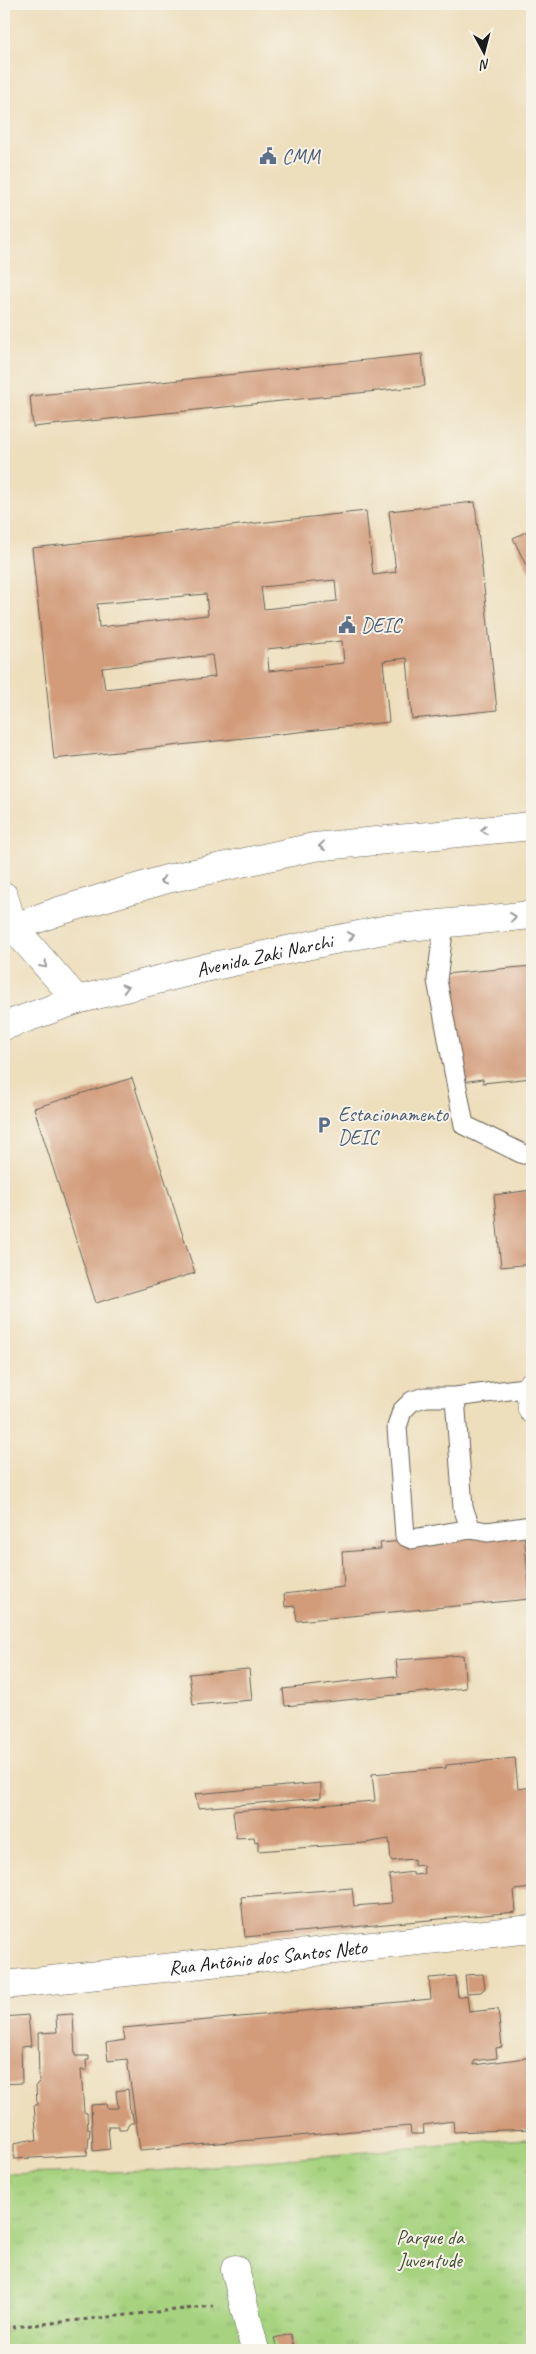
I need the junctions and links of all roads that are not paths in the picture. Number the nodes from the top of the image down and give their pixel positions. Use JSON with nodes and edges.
{"nodes":[{"id":1,"x":532,"y":826,"type":"edge"},
{"id":2,"x":4,"y":896,"type":"edge"},
{"id":3,"x":532,"y":915,"type":"edge"},
{"id":4,"x":444,"y":924,"type":"junction"},
{"id":5,"x":8,"y":929,"type":"edge"},
{"id":6,"x":77,"y":1000,"type":"junction"},
{"id":7,"x":4,"y":1026,"type":"edge"},
{"id":8,"x":523,"y":1154,"type":"dead end"},
{"id":9,"x":532,"y":1395,"type":"edge"},
{"id":10,"x":455,"y":1397,"type":"junction"},
{"id":11,"x":532,"y":1526,"type":"edge"},
{"id":12,"x":471,"y":1529,"type":"junction"},
{"id":13,"x":532,"y":1929,"type":"edge"},
{"id":14,"x":4,"y":1985,"type":"edge"},
{"id":15,"x":235,"y":2269,"type":"dead end"},
{"id":16,"x":255,"y":2350,"type":"edge"}],
"edges":[{"from":1,"to":5,"type":"main road","one_way":true},
{"from":2,"to":5,"type":"main road"},
{"from":4,"to":3,"type":"main road","name":"Avenida Zaki Narchi","one_way":true},
{"from":6,"to":4,"type":"main road","name":"Avenida Zaki Narchi","one_way":true},
{"from":4,"to":8,"type":"lane"},
{"from":5,"to":6,"type":"main road","one_way":true},
{"from":6,"to":7,"type":"main road","name":"Avenida Zaki Narchi"},
{"from":9,"to":10,"type":"lane"},
{"from":10,"to":12,"type":"lane"},
{"from":10,"to":12,"type":"lane"},
{"from":11,"to":12,"type":"lane"},
{"from":13,"to":14,"type":"main road","name":"Rua Antônio dos Santos Neto"},
{"from":15,"to":16,"type":"main road"}]}
